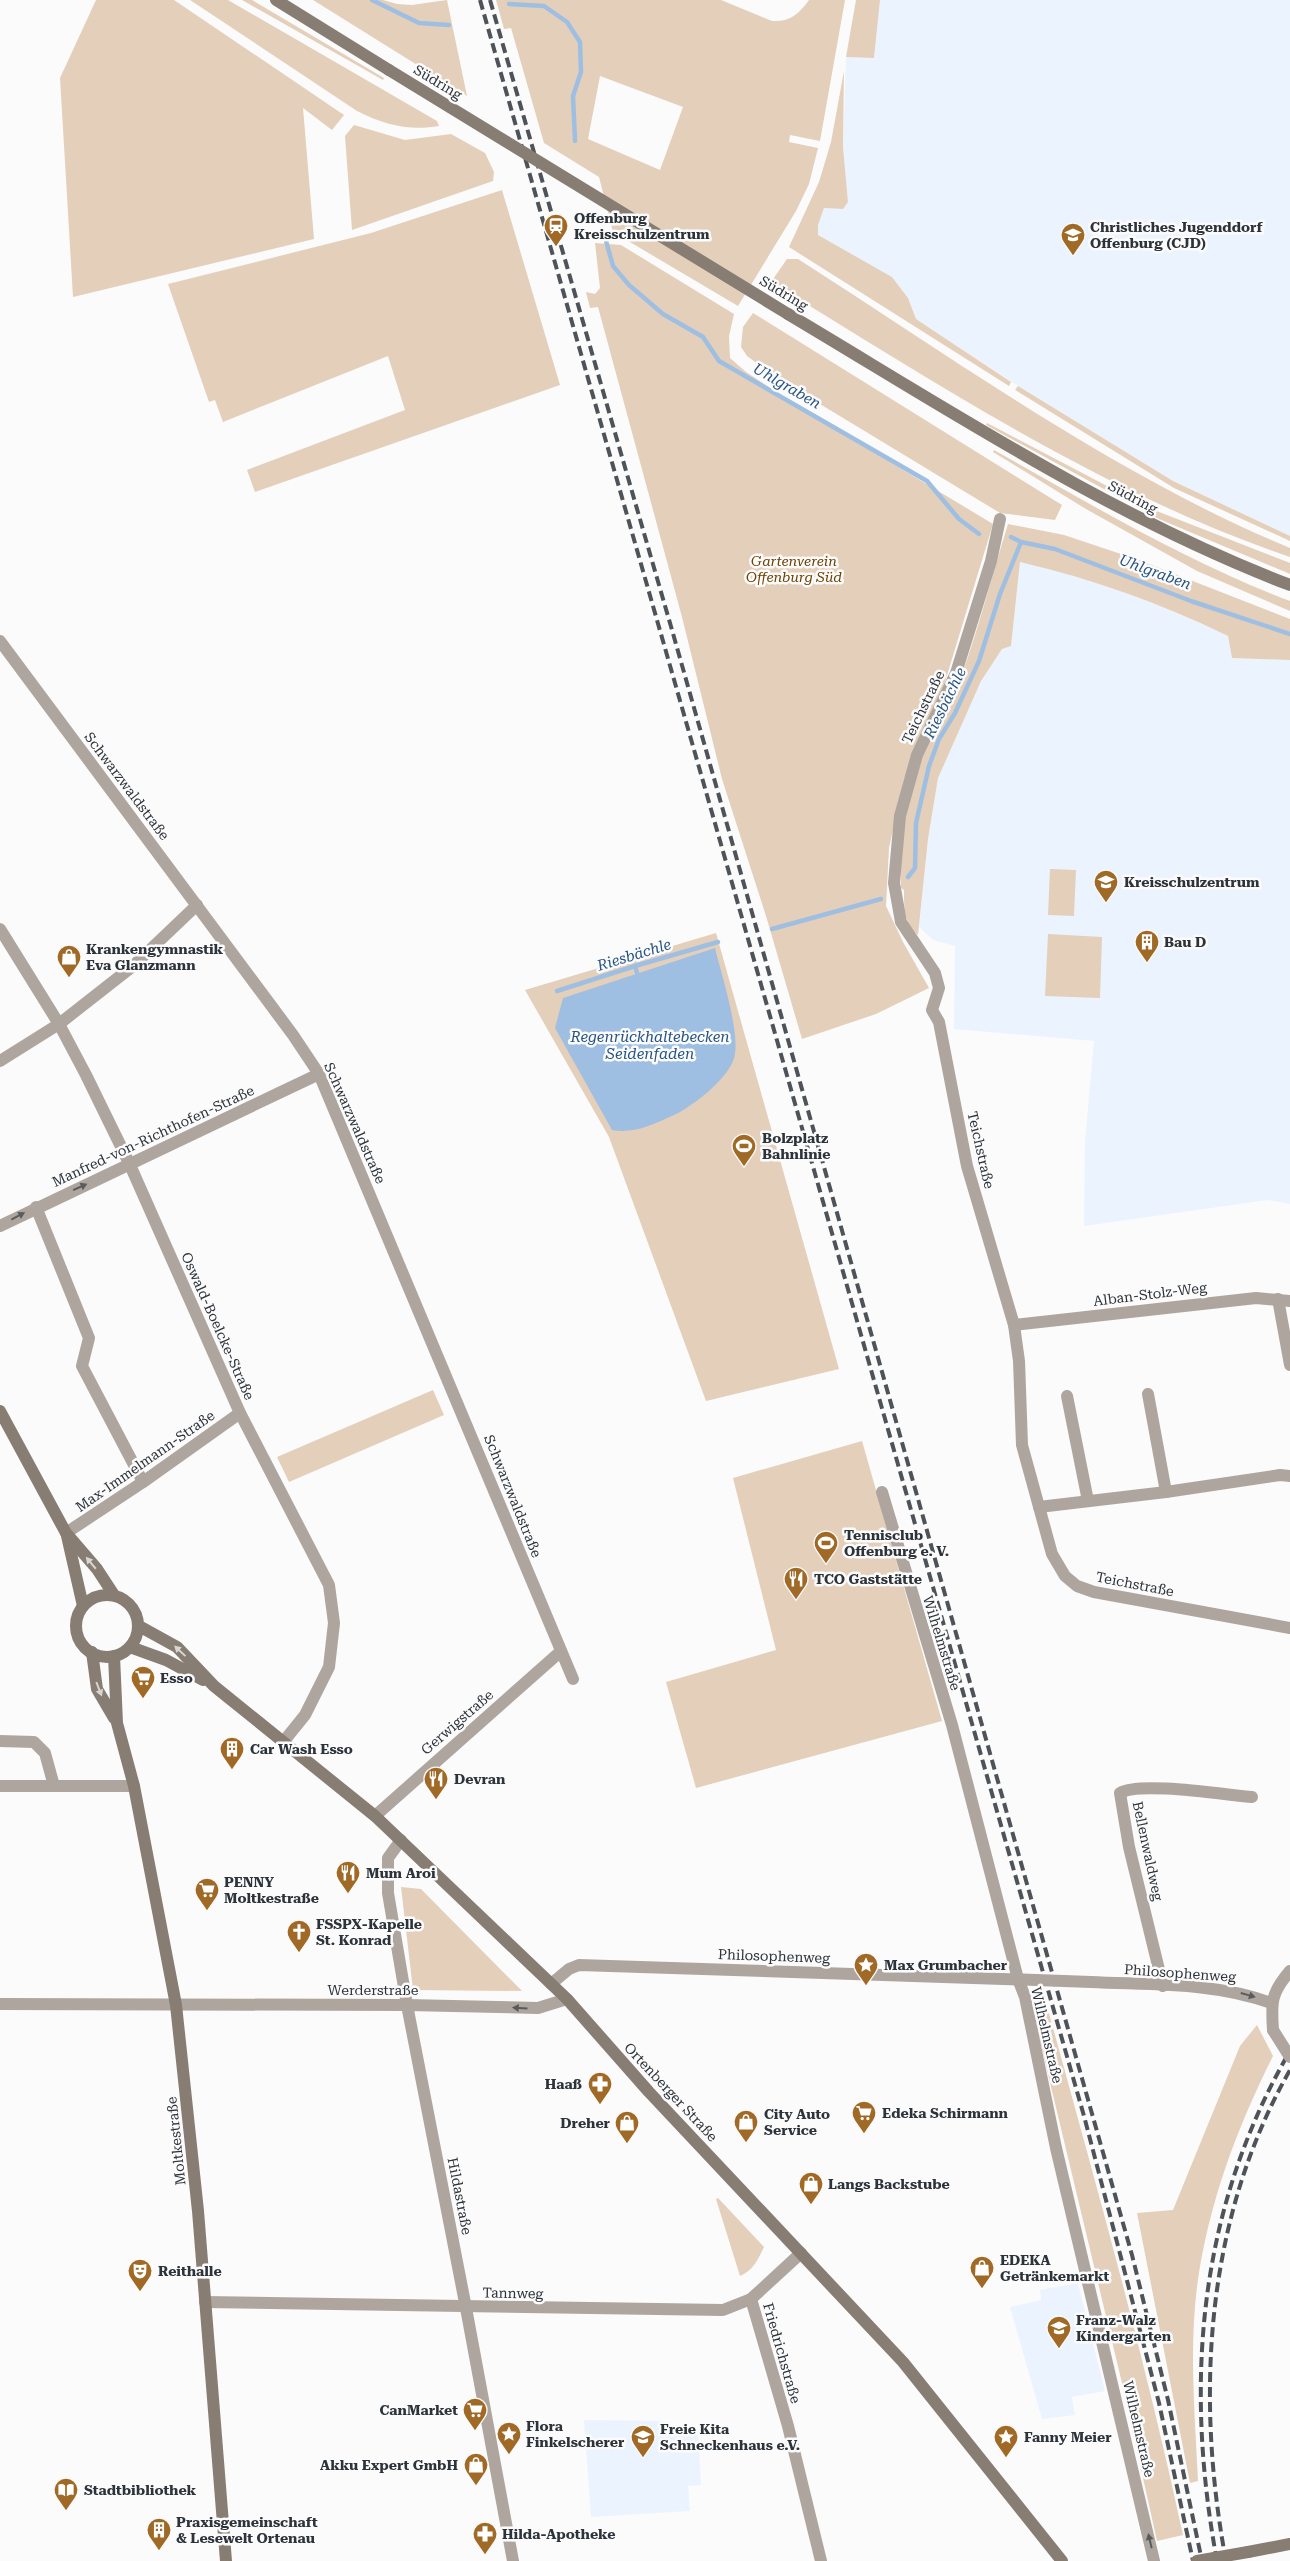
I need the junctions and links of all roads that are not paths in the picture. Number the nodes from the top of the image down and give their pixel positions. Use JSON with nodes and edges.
{"nodes":[{"id":1,"x":276,"y":0,"type":"edge"},
{"id":2,"x":1000,"y":519,"type":"dead end"},
{"id":3,"x":1290,"y":585,"type":"edge"},
{"id":4,"x":0,"y":641,"type":"edge"},
{"id":5,"x":197,"y":905,"type":"junction"},
{"id":6,"x":0,"y":929,"type":"edge"},
{"id":7,"x":59,"y":1024,"type":"junction"},
{"id":8,"x":0,"y":1061,"type":"edge"},
{"id":9,"x":319,"y":1074,"type":"junction"},
{"id":10,"x":130,"y":1165,"type":"junction"},
{"id":11,"x":36,"y":1207,"type":"junction"},
{"id":12,"x":0,"y":1226,"type":"edge"},
{"id":13,"x":1284,"y":1300,"type":"edge"},
{"id":14,"x":1014,"y":1325,"type":"junction"},
{"id":15,"x":1290,"y":1365,"type":"edge"},
{"id":16,"x":1148,"y":1394,"type":"dead end"},
{"id":17,"x":1067,"y":1396,"type":"dead end"},
{"id":18,"x":0,"y":1411,"type":"edge"},
{"id":19,"x":240,"y":1413,"type":"junction"},
{"id":20,"x":1290,"y":1476,"type":"edge"},
{"id":21,"x":143,"y":1482,"type":"junction"},
{"id":22,"x":882,"y":1492,"type":"dead end"},
{"id":23,"x":1166,"y":1492,"type":"junction"},
{"id":24,"x":1088,"y":1502,"type":"junction"},
{"id":25,"x":1039,"y":1506,"type":"junction"},
{"id":26,"x":66,"y":1533,"type":"junction"},
{"id":27,"x":114,"y":1595,"type":"junction"},
{"id":28,"x":83,"y":1606,"type":"junction"},
{"id":29,"x":139,"y":1626,"type":"junction"},
{"id":30,"x":1290,"y":1628,"type":"edge"},
{"id":31,"x":130,"y":1646,"type":"junction"},
{"id":32,"x":92,"y":1652,"type":"junction"},
{"id":33,"x":560,"y":1652,"type":"junction"},
{"id":34,"x":114,"y":1656,"type":"junction"},
{"id":35,"x":573,"y":1679,"type":"dead end"},
{"id":36,"x":214,"y":1686,"type":"junction"},
{"id":37,"x":117,"y":1723,"type":"junction"},
{"id":38,"x":0,"y":1741,"type":"edge"},
{"id":39,"x":284,"y":1741,"type":"junction"},
{"id":40,"x":0,"y":1786,"type":"edge"},
{"id":41,"x":54,"y":1786,"type":"junction"},
{"id":42,"x":134,"y":1786,"type":"junction"},
{"id":43,"x":1252,"y":1797,"type":"dead end"},
{"id":44,"x":375,"y":1816,"type":"junction"},
{"id":45,"x":400,"y":1840,"type":"junction"},
{"id":46,"x":1290,"y":1971,"type":"edge"},
{"id":47,"x":1018,"y":1979,"type":"junction"},
{"id":48,"x":551,"y":1984,"type":"junction"},
{"id":49,"x":1163,"y":1986,"type":"junction"},
{"id":50,"x":568,"y":1999,"type":"junction"},
{"id":51,"x":1271,"y":2003,"type":"junction"},
{"id":52,"x":0,"y":2004,"type":"edge"},
{"id":53,"x":407,"y":2004,"type":"junction"},
{"id":54,"x":176,"y":2005,"type":"junction"},
{"id":55,"x":1290,"y":2057,"type":"edge"},
{"id":56,"x":801,"y":2253,"type":"junction"},
{"id":57,"x":751,"y":2299,"type":"junction"},
{"id":58,"x":205,"y":2302,"type":"junction"},
{"id":59,"x":466,"y":2308,"type":"junction"},
{"id":60,"x":1290,"y":2544,"type":"edge"},
{"id":61,"x":226,"y":2561,"type":"edge"},
{"id":62,"x":513,"y":2561,"type":"edge"},
{"id":63,"x":821,"y":2561,"type":"edge"},
{"id":64,"x":1062,"y":2561,"type":"edge"},
{"id":65,"x":1154,"y":2561,"type":"edge"},
{"id":66,"x":1197,"y":2561,"type":"edge"}],
"edges":[{"from":1,"to":3,"type":"street","name":"Südring","bridge":true},
{"from":2,"to":14,"type":"street","name":"Teichstraße"},
{"from":4,"to":5,"type":"street","name":"Schwarzwaldstraße"},
{"from":5,"to":7,"type":"street"},
{"from":5,"to":9,"type":"street","name":"Schwarzwaldstraße"},
{"from":6,"to":7,"type":"street","name":"Oswald-Boelcke-Straße"},
{"from":7,"to":8,"type":"street"},
{"from":7,"to":10,"type":"street","name":"Oswald-Boelcke-Straße"},
{"from":9,"to":10,"type":"street","name":"Manfred-von-Richthofen-Straße"},
{"from":9,"to":33,"type":"street","name":"Schwarzwaldstraße"},
{"from":11,"to":10,"type":"street","name":"Manfred-von-Richthofen-Straße","one_way":true},
{"from":10,"to":19,"type":"street","name":"Oswald-Boelcke-Straße"},
{"from":12,"to":11,"type":"street","name":"Manfred-von-Richthofen-Straße","one_way":true},
{"from":11,"to":21,"type":"street"},
{"from":13,"to":14,"type":"street","name":"Alban-Stolz-Weg"},
{"from":13,"to":15,"type":"street"},
{"from":14,"to":25,"type":"street","name":"Teichstraße"},
{"from":16,"to":23,"type":"street"},
{"from":17,"to":24,"type":"street"},
{"from":18,"to":26,"type":"street"},
{"from":19,"to":21,"type":"street","name":"Max-Immelmann-Straße"},
{"from":19,"to":39,"type":"street","name":"Oswald-Boelcke-Straße"},
{"from":20,"to":23,"type":"street"},
{"from":21,"to":26,"type":"street","name":"Max-Immelmann-Straße"},
{"from":22,"to":47,"type":"street","name":"Wilhelmstraße"},
{"from":23,"to":24,"type":"street"},
{"from":24,"to":25,"type":"street"},
{"from":25,"to":30,"type":"street","name":"Teichstraße"},
{"from":27,"to":26,"type":"street","one_way":true},
{"from":26,"to":28,"type":"street"},
{"from":27,"to":28,"type":"street"},
{"from":27,"to":29,"type":"street"},
{"from":28,"to":32,"type":"street"},
{"from":29,"to":31,"type":"street"},
{"from":36,"to":29,"type":"street","name":"Ortenberger Straße","one_way":true},
{"from":31,"to":34,"type":"street"},
{"from":31,"to":36,"type":"street","name":"Ortenberger Straße"},
{"from":32,"to":34,"type":"street"},
{"from":32,"to":37,"type":"street","name":"Moltkestraße","one_way":true},
{"from":33,"to":35,"type":"street","name":"Schwarzwaldstraße"},
{"from":33,"to":44,"type":"street","name":"Gerwigstraße"},
{"from":34,"to":37,"type":"street","name":"Moltkestraße"},
{"from":36,"to":39,"type":"street","name":"Ortenberger Straße"},
{"from":37,"to":42,"type":"street","name":"Moltkestraße"},
{"from":38,"to":41,"type":"street"},
{"from":39,"to":44,"type":"street","name":"Ortenberger Straße"},
{"from":40,"to":41,"type":"street"},
{"from":41,"to":42,"type":"street"},
{"from":42,"to":54,"type":"street","name":"Moltkestraße"},
{"from":43,"to":49,"type":"street","name":"Bellenwaldweg"},
{"from":44,"to":45,"type":"street","name":"Ortenberger Straße"},
{"from":45,"to":48,"type":"street","name":"Ortenberger Straße"},
{"from":45,"to":53,"type":"street","name":"Hildastraße"},
{"from":46,"to":51,"type":"street"},
{"from":47,"to":48,"type":"street","name":"Philosophenweg"},
{"from":47,"to":49,"type":"street","name":"Philosophenweg","bridge":true},
{"from":65,"to":47,"type":"street","name":"Wilhelmstraße","one_way":true},
{"from":48,"to":50,"type":"street","name":"Ortenberger Straße"},
{"from":49,"to":51,"type":"street","name":"Philosophenweg","one_way":true},
{"from":50,"to":53,"type":"street","name":"Werderstraße","one_way":true},
{"from":50,"to":56,"type":"street","name":"Ortenberger Straße"},
{"from":51,"to":55,"type":"street","bridge":true},
{"from":52,"to":54,"type":"street","name":"Werderstraße"},
{"from":53,"to":54,"type":"street","name":"Werderstraße"},
{"from":53,"to":59,"type":"street","name":"Hildastraße"},
{"from":54,"to":58,"type":"street","name":"Moltkestraße"},
{"from":56,"to":57,"type":"street","name":"Tannweg"},
{"from":56,"to":64,"type":"street","name":"Ortenberger Straße"},
{"from":57,"to":59,"type":"street","name":"Tannweg"},
{"from":57,"to":63,"type":"street","name":"Friedrichstraße"},
{"from":58,"to":59,"type":"street","name":"Tannweg"},
{"from":58,"to":61,"type":"street","name":"Moltkestraße"},
{"from":59,"to":62,"type":"street","name":"Hildastraße"},
{"from":60,"to":66,"type":"street","bridge":true}]}
